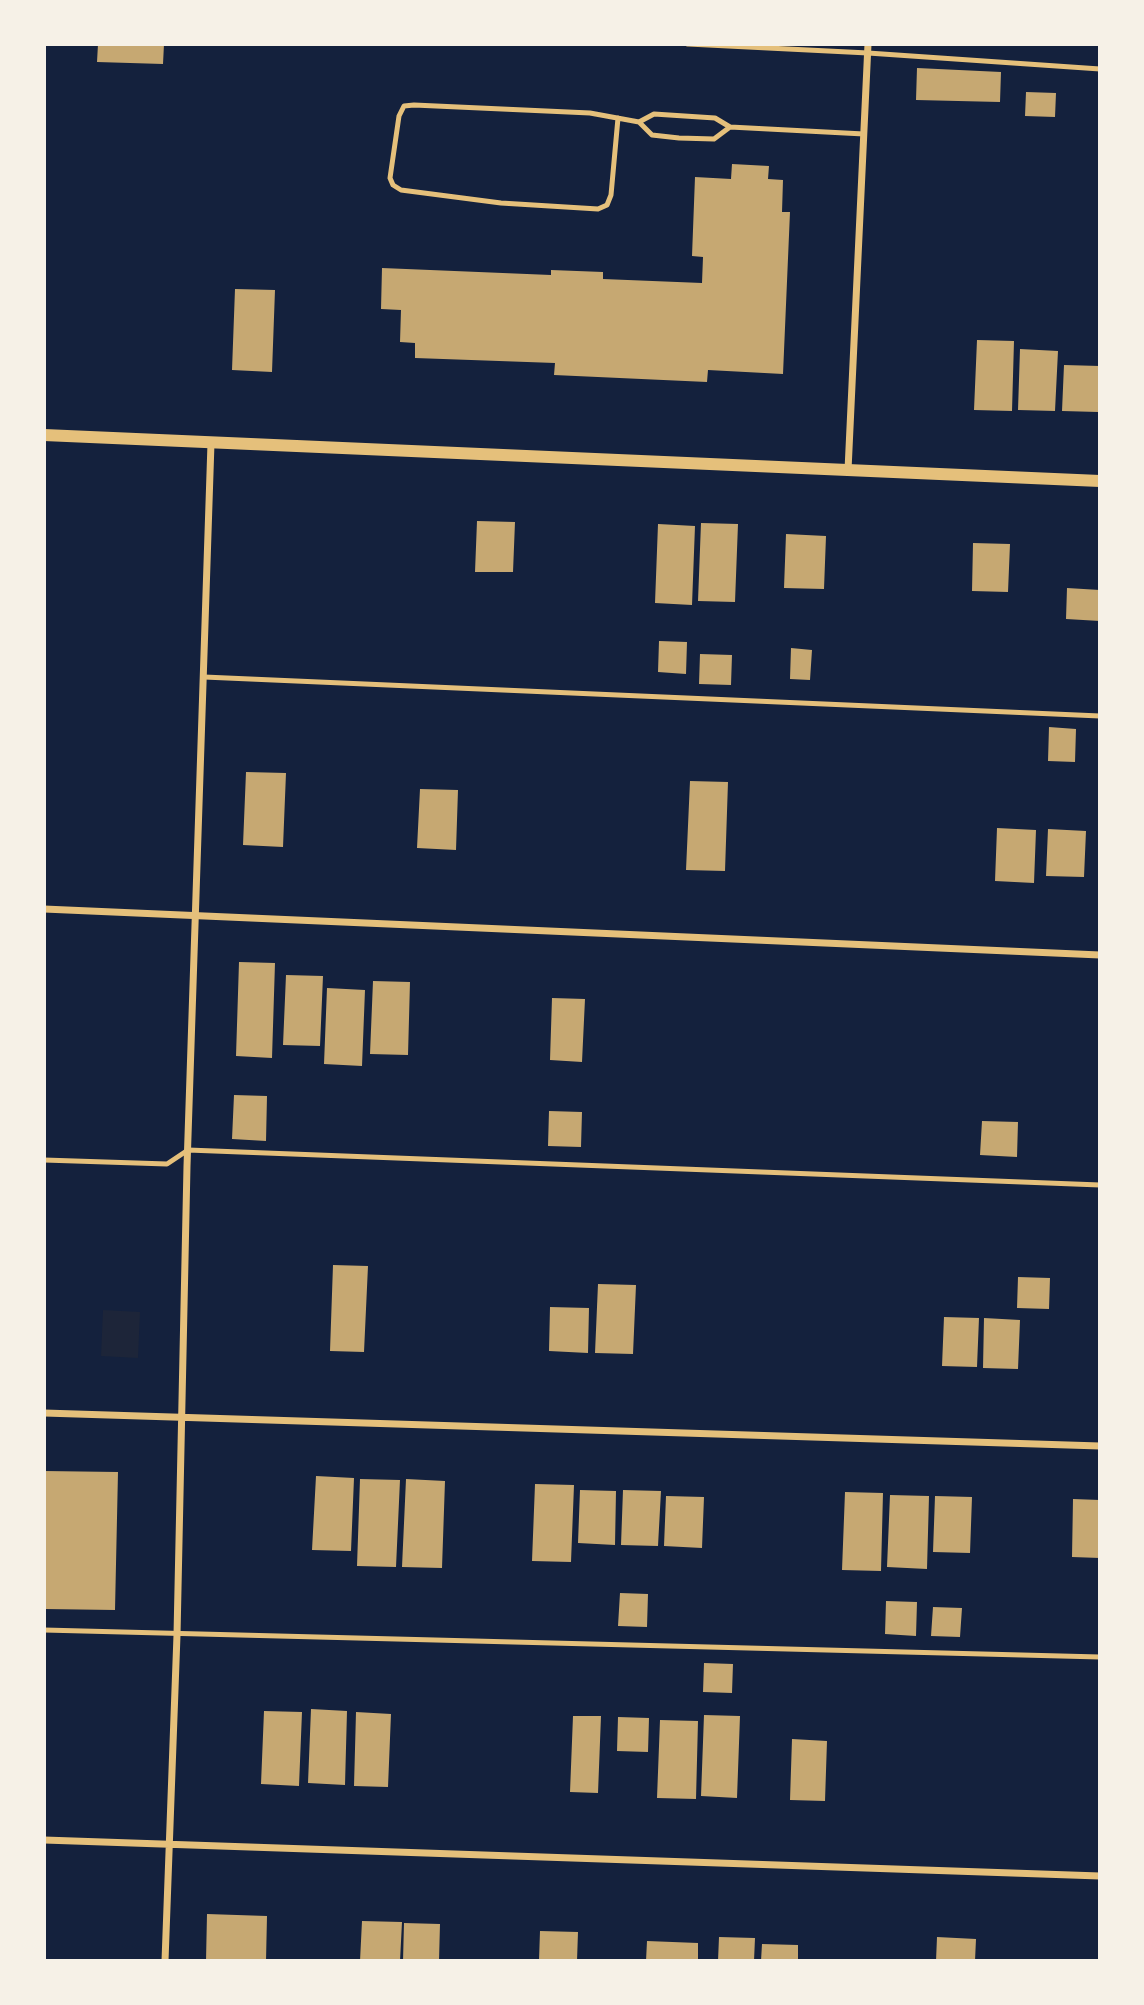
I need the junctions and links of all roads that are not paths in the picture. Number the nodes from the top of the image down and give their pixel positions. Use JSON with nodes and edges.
{"nodes":[{"id":1,"x":688,"y":44,"type":"edge"},
{"id":2,"x":869,"y":44,"type":"edge"},
{"id":3,"x":868,"y":53,"type":"junction"},
{"id":4,"x":1100,"y":69,"type":"edge"},
{"id":5,"x":618,"y":118,"type":"junction"},
{"id":6,"x":639,"y":122,"type":"junction"},
{"id":7,"x":730,"y":127,"type":"junction"},
{"id":8,"x":864,"y":134,"type":"junction"},
{"id":9,"x":44,"y":435,"type":"edge"},
{"id":10,"x":211,"y":443,"type":"junction"},
{"id":11,"x":848,"y":470,"type":"junction"},
{"id":12,"x":1100,"y":481,"type":"edge"},
{"id":13,"x":204,"y":677,"type":"junction"},
{"id":14,"x":1100,"y":716,"type":"edge"},
{"id":15,"x":44,"y":909,"type":"edge"},
{"id":16,"x":196,"y":915,"type":"junction"},
{"id":17,"x":1100,"y":955,"type":"edge"},
{"id":18,"x":188,"y":1150,"type":"junction"},
{"id":19,"x":44,"y":1160,"type":"edge"},
{"id":20,"x":1100,"y":1185,"type":"edge"},
{"id":21,"x":44,"y":1413,"type":"edge"},
{"id":22,"x":182,"y":1418,"type":"junction"},
{"id":23,"x":1100,"y":1446,"type":"edge"},
{"id":24,"x":44,"y":1630,"type":"edge"},
{"id":25,"x":177,"y":1635,"type":"junction"},
{"id":26,"x":1100,"y":1657,"type":"edge"},
{"id":27,"x":44,"y":1840,"type":"edge"},
{"id":28,"x":168,"y":1843,"type":"junction"},
{"id":29,"x":1100,"y":1876,"type":"edge"},
{"id":30,"x":165,"y":1961,"type":"edge"}],
"edges":[{"from":1,"to":3,"type":"lane"},
{"from":2,"to":3,"type":"street"},
{"from":3,"to":4,"type":"lane"},
{"from":3,"to":8,"type":"street"},
{"from":5,"to":5,"type":"lane"},
{"from":5,"to":6,"type":"lane"},
{"from":6,"to":7,"type":"lane"},
{"from":6,"to":7,"type":"lane"},
{"from":7,"to":8,"type":"lane"},
{"from":8,"to":11,"type":"street"},
{"from":9,"to":10,"type":"street"},
{"from":10,"to":11,"type":"street"},
{"from":10,"to":13,"type":"street"},
{"from":11,"to":12,"type":"street"},
{"from":13,"to":14,"type":"lane"},
{"from":13,"to":16,"type":"street"},
{"from":15,"to":16,"type":"street"},
{"from":16,"to":17,"type":"street"},
{"from":16,"to":18,"type":"street"},
{"from":18,"to":19,"type":"lane"},
{"from":18,"to":20,"type":"lane"},
{"from":18,"to":22,"type":"street"},
{"from":21,"to":22,"type":"street"},
{"from":22,"to":23,"type":"street"},
{"from":22,"to":25,"type":"street"},
{"from":24,"to":25,"type":"lane"},
{"from":25,"to":26,"type":"lane"},
{"from":25,"to":28,"type":"street"},
{"from":27,"to":28,"type":"street"},
{"from":28,"to":29,"type":"street"},
{"from":28,"to":30,"type":"street"}]}
